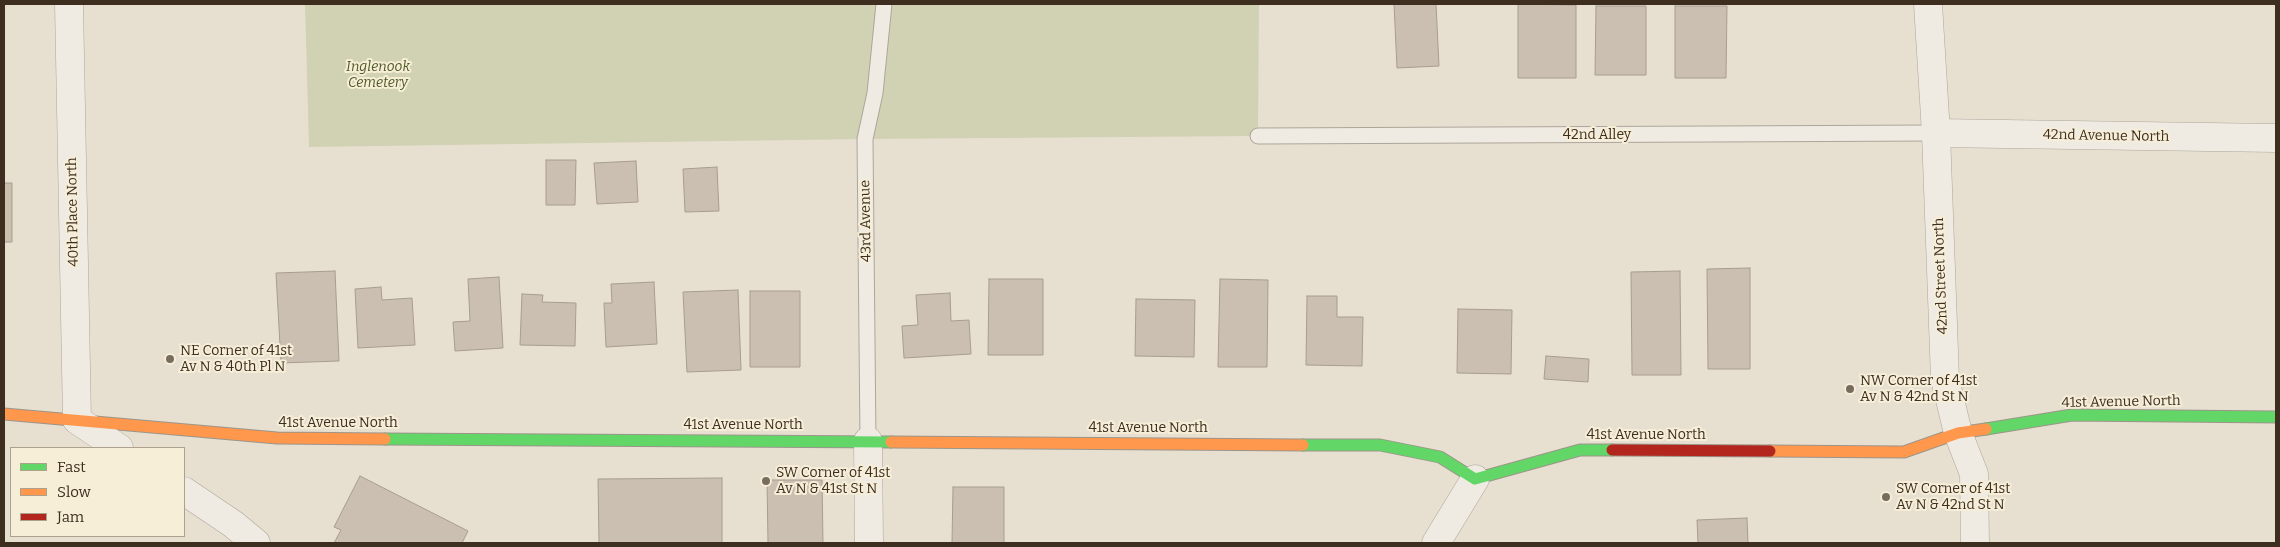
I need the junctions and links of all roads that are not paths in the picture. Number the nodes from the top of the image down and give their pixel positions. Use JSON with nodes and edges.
{"nodes":[{"id":1,"x":69,"y":4,"type":"edge"},
{"id":2,"x":884,"y":4,"type":"edge"},
{"id":3,"x":1928,"y":4,"type":"edge"},
{"id":4,"x":1936,"y":133,"type":"junction"},
{"id":5,"x":1258,"y":136,"type":"dead end"},
{"id":6,"x":2276,"y":138,"type":"edge"},
{"id":7,"x":4,"y":414,"type":"edge"},
{"id":8,"x":2276,"y":418,"type":"edge"},
{"id":9,"x":76,"y":420,"type":"junction"},
{"id":10,"x":1958,"y":432,"type":"junction"},
{"id":11,"x":868,"y":440,"type":"junction"},
{"id":12,"x":117,"y":447,"type":"edge"},
{"id":13,"x":1475,"y":479,"type":"junction"},
{"id":14,"x":185,"y":492,"type":"edge"},
{"id":15,"x":256,"y":543,"type":"edge"},
{"id":16,"x":869,"y":543,"type":"edge"},
{"id":17,"x":1436,"y":543,"type":"edge"},
{"id":18,"x":1975,"y":543,"type":"edge"}],
"edges":[{"from":1,"to":9,"type":"street","name":"40th Place North"},
{"from":2,"to":11,"type":"lane","name":"43rd Avenue"},
{"from":3,"to":4,"type":"street","name":"42nd Street North"},
{"from":4,"to":5,"type":"lane","name":"42nd Alley"},
{"from":4,"to":6,"type":"street","name":"42nd Avenue North"},
{"from":4,"to":10,"type":"street","name":"42nd Street North"},
{"from":7,"to":9,"type":"street","name":"41st Avenue North"},
{"from":8,"to":10,"type":"street","name":"41st Avenue North"},
{"from":9,"to":11,"type":"street","name":"41st Avenue North"},
{"from":9,"to":12,"type":"street"},
{"from":10,"to":13,"type":"street","name":"41st Avenue North"},
{"from":10,"to":18,"type":"street","name":"42nd Street North"},
{"from":11,"to":13,"type":"street","name":"41st Avenue North"},
{"from":11,"to":16,"type":"street"},
{"from":13,"to":17,"type":"street"},
{"from":14,"to":15,"type":"street"}]}
